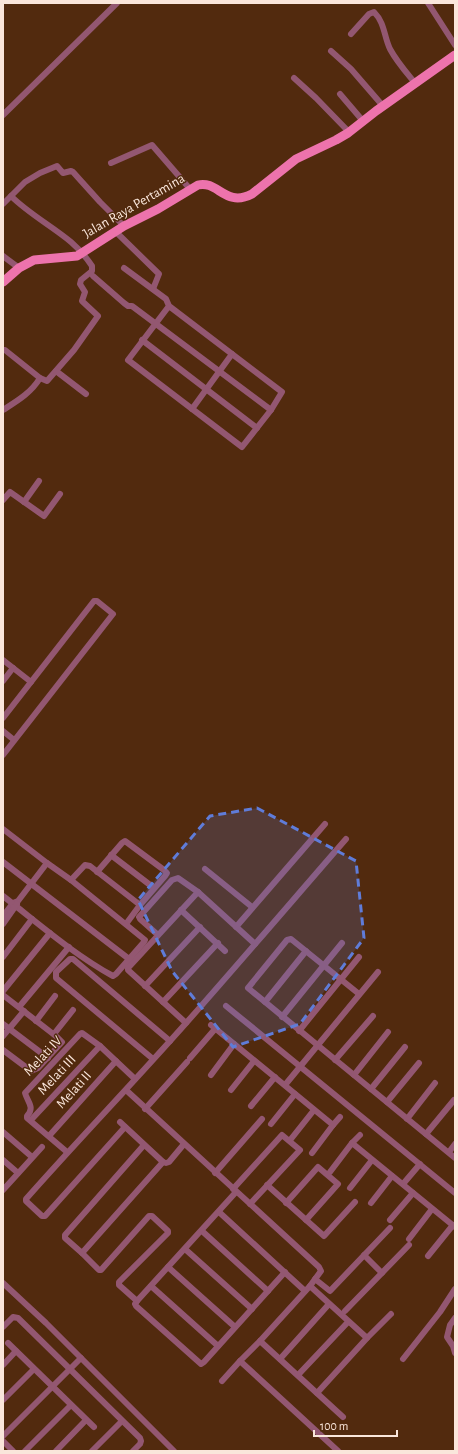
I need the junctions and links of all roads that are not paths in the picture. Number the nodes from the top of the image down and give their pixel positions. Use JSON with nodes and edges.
{"nodes":[{"id":1,"x":117,"y":3,"type":"edge"},
{"id":2,"x":428,"y":3,"type":"edge"},
{"id":3,"x":351,"y":34,"type":"dead end"},
{"id":4,"x":455,"y":45,"type":"edge"},
{"id":5,"x":331,"y":51,"type":"dead end"},
{"id":6,"x":455,"y":55,"type":"edge"},
{"id":7,"x":294,"y":78,"type":"dead end"},
{"id":8,"x":415,"y":83,"type":"junction"},
{"id":9,"x":340,"y":94,"type":"dead end"},
{"id":10,"x":383,"y":106,"type":"junction"},
{"id":11,"x":3,"y":115,"type":"edge"},
{"id":12,"x":363,"y":121,"type":"junction"},
{"id":13,"x":349,"y":132,"type":"junction"},
{"id":14,"x":111,"y":163,"type":"dead end"},
{"id":15,"x":190,"y":189,"type":"junction"},
{"id":16,"x":11,"y":196,"type":"junction"},
{"id":17,"x":3,"y":204,"type":"edge"},
{"id":18,"x":124,"y":226,"type":"junction"},
{"id":19,"x":116,"y":232,"type":"junction"},
{"id":20,"x":82,"y":253,"type":"junction"},
{"id":21,"x":3,"y":256,"type":"edge"},
{"id":22,"x":19,"y":268,"type":"junction"},
{"id":23,"x":124,"y":268,"type":"dead end"},
{"id":24,"x":93,"y":276,"type":"dead end"},
{"id":25,"x":3,"y":282,"type":"edge"},
{"id":26,"x":153,"y":289,"type":"junction"},
{"id":27,"x":169,"y":306,"type":"junction"},
{"id":28,"x":155,"y":323,"type":"junction"},
{"id":29,"x":142,"y":340,"type":"junction"},
{"id":30,"x":3,"y":350,"type":"edge"},
{"id":31,"x":232,"y":354,"type":"junction"},
{"id":32,"x":56,"y":371,"type":"junction"},
{"id":33,"x":219,"y":372,"type":"junction"},
{"id":34,"x":40,"y":378,"type":"junction"},
{"id":35,"x":206,"y":389,"type":"junction"},
{"id":36,"x":86,"y":394,"type":"dead end"},
{"id":37,"x":192,"y":408,"type":"junction"},
{"id":38,"x":3,"y":410,"type":"edge"},
{"id":39,"x":271,"y":410,"type":"junction"},
{"id":40,"x":257,"y":428,"type":"junction"},
{"id":41,"x":39,"y":481,"type":"dead end"},
{"id":42,"x":60,"y":494,"type":"dead end"},
{"id":43,"x":3,"y":500,"type":"edge"},
{"id":44,"x":24,"y":502,"type":"junction"},
{"id":45,"x":3,"y":660,"type":"edge"},
{"id":46,"x":13,"y":668,"type":"junction"},
{"id":47,"x":3,"y":681,"type":"edge"},
{"id":48,"x":31,"y":682,"type":"junction"},
{"id":49,"x":3,"y":718,"type":"edge"},
{"id":50,"x":3,"y":731,"type":"edge"},
{"id":51,"x":14,"y":740,"type":"junction"},
{"id":52,"x":3,"y":755,"type":"edge"},
{"id":53,"x":325,"y":824,"type":"dead end"},
{"id":54,"x":3,"y":829,"type":"edge"},
{"id":55,"x":346,"y":839,"type":"dead end"},
{"id":56,"x":111,"y":855,"type":"junction"},
{"id":57,"x":3,"y":862,"type":"edge"},
{"id":58,"x":47,"y":863,"type":"junction"},
{"id":59,"x":205,"y":869,"type":"dead end"},
{"id":60,"x":97,"y":872,"type":"junction"},
{"id":61,"x":71,"y":880,"type":"junction"},
{"id":62,"x":31,"y":884,"type":"junction"},
{"id":63,"x":154,"y":888,"type":"junction"},
{"id":64,"x":198,"y":892,"type":"junction"},
{"id":65,"x":3,"y":896,"type":"edge"},
{"id":66,"x":16,"y":903,"type":"junction"},
{"id":67,"x":140,"y":905,"type":"junction"},
{"id":68,"x":252,"y":907,"type":"junction"},
{"id":69,"x":181,"y":910,"type":"junction"},
{"id":70,"x":3,"y":916,"type":"edge"},
{"id":71,"x":32,"y":919,"type":"junction"},
{"id":72,"x":3,"y":924,"type":"edge"},
{"id":73,"x":126,"y":924,"type":"junction"},
{"id":74,"x":200,"y":927,"type":"junction"},
{"id":75,"x":236,"y":927,"type":"junction"},
{"id":76,"x":50,"y":933,"type":"junction"},
{"id":77,"x":158,"y":936,"type":"junction"},
{"id":78,"x":218,"y":943,"type":"junction"},
{"id":79,"x":342,"y":943,"type":"dead end"},
{"id":80,"x":255,"y":944,"type":"junction"},
{"id":81,"x":69,"y":947,"type":"junction"},
{"id":82,"x":225,"y":951,"type":"dead end"},
{"id":83,"x":306,"y":951,"type":"junction"},
{"id":84,"x":3,"y":957,"type":"edge"},
{"id":85,"x":359,"y":957,"type":"dead end"},
{"id":86,"x":129,"y":959,"type":"junction"},
{"id":87,"x":324,"y":965,"type":"junction"},
{"id":88,"x":378,"y":972,"type":"dead end"},
{"id":89,"x":341,"y":979,"type":"junction"},
{"id":90,"x":145,"y":986,"type":"junction"},
{"id":91,"x":3,"y":991,"type":"edge"},
{"id":92,"x":360,"y":994,"type":"junction"},
{"id":93,"x":3,"y":995,"type":"edge"},
{"id":94,"x":55,"y":996,"type":"dead end"},
{"id":95,"x":163,"y":1002,"type":"junction"},
{"id":96,"x":265,"y":1002,"type":"junction"},
{"id":97,"x":226,"y":1006,"type":"dead end"},
{"id":98,"x":21,"y":1009,"type":"junction"},
{"id":99,"x":72,"y":1010,"type":"dead end"},
{"id":100,"x":373,"y":1016,"type":"dead end"},
{"id":101,"x":282,"y":1017,"type":"junction"},
{"id":102,"x":36,"y":1020,"type":"junction"},
{"id":103,"x":186,"y":1022,"type":"junction"},
{"id":104,"x":3,"y":1024,"type":"edge"},
{"id":105,"x":9,"y":1029,"type":"junction"},
{"id":106,"x":299,"y":1031,"type":"junction"},
{"id":107,"x":388,"y":1032,"type":"dead end"},
{"id":108,"x":54,"y":1034,"type":"junction"},
{"id":109,"x":3,"y":1036,"type":"edge"},
{"id":110,"x":170,"y":1041,"type":"junction"},
{"id":111,"x":234,"y":1044,"type":"junction"},
{"id":112,"x":100,"y":1046,"type":"junction"},
{"id":113,"x":318,"y":1046,"type":"junction"},
{"id":114,"x":405,"y":1047,"type":"dead end"},
{"id":115,"x":3,"y":1050,"type":"edge"},
{"id":116,"x":48,"y":1058,"type":"junction"},
{"id":117,"x":153,"y":1059,"type":"junction"},
{"id":118,"x":335,"y":1060,"type":"junction"},
{"id":119,"x":116,"y":1061,"type":"junction"},
{"id":120,"x":254,"y":1061,"type":"junction"},
{"id":121,"x":419,"y":1062,"type":"dead end"},
{"id":122,"x":301,"y":1066,"type":"junction"},
{"id":123,"x":211,"y":1075,"type":"dead end"},
{"id":124,"x":354,"y":1075,"type":"junction"},
{"id":125,"x":274,"y":1077,"type":"junction"},
{"id":126,"x":135,"y":1079,"type":"junction"},
{"id":127,"x":435,"y":1083,"type":"dead end"},
{"id":128,"x":285,"y":1085,"type":"junction"},
{"id":129,"x":371,"y":1089,"type":"junction"},
{"id":130,"x":126,"y":1090,"type":"junction"},
{"id":131,"x":231,"y":1090,"type":"dead end"},
{"id":132,"x":295,"y":1094,"type":"junction"},
{"id":133,"x":454,"y":1100,"type":"dead end"},
{"id":134,"x":387,"y":1102,"type":"junction"},
{"id":135,"x":251,"y":1106,"type":"dead end"},
{"id":136,"x":145,"y":1109,"type":"junction"},
{"id":137,"x":314,"y":1110,"type":"junction"},
{"id":138,"x":340,"y":1117,"type":"dead end"},
{"id":139,"x":262,"y":1119,"type":"dead end"},
{"id":140,"x":407,"y":1119,"type":"junction"},
{"id":141,"x":31,"y":1120,"type":"junction"},
{"id":142,"x":120,"y":1122,"type":"dead end"},
{"id":143,"x":271,"y":1124,"type":"dead end"},
{"id":144,"x":333,"y":1125,"type":"junction"},
{"id":145,"x":125,"y":1127,"type":"junction"},
{"id":146,"x":3,"y":1132,"type":"edge"},
{"id":147,"x":426,"y":1134,"type":"junction"},
{"id":148,"x":360,"y":1135,"type":"dead end"},
{"id":149,"x":49,"y":1136,"type":"junction"},
{"id":150,"x":291,"y":1139,"type":"dead end"},
{"id":151,"x":352,"y":1143,"type":"junction"},
{"id":152,"x":184,"y":1144,"type":"junction"},
{"id":153,"x":455,"y":1144,"type":"edge"},
{"id":154,"x":144,"y":1145,"type":"junction"},
{"id":155,"x":42,"y":1147,"type":"dead end"},
{"id":156,"x":67,"y":1152,"type":"junction"},
{"id":157,"x":449,"y":1152,"type":"junction"},
{"id":158,"x":312,"y":1153,"type":"dead end"},
{"id":159,"x":32,"y":1157,"type":"junction"},
{"id":160,"x":455,"y":1158,"type":"edge"},
{"id":161,"x":3,"y":1160,"type":"edge"},
{"id":162,"x":372,"y":1160,"type":"junction"},
{"id":163,"x":163,"y":1162,"type":"junction"},
{"id":164,"x":420,"y":1164,"type":"junction"},
{"id":165,"x":330,"y":1172,"type":"dead end"},
{"id":166,"x":18,"y":1173,"type":"junction"},
{"id":167,"x":215,"y":1173,"type":"junction"},
{"id":168,"x":392,"y":1176,"type":"junction"},
{"id":169,"x":403,"y":1184,"type":"junction"},
{"id":170,"x":267,"y":1185,"type":"junction"},
{"id":171,"x":350,"y":1188,"type":"dead end"},
{"id":172,"x":3,"y":1189,"type":"edge"},
{"id":173,"x":234,"y":1190,"type":"junction"},
{"id":174,"x":413,"y":1193,"type":"junction"},
{"id":175,"x":455,"y":1193,"type":"edge"},
{"id":176,"x":355,"y":1202,"type":"dead end"},
{"id":177,"x":286,"y":1203,"type":"junction"},
{"id":178,"x":371,"y":1203,"type":"dead end"},
{"id":179,"x":250,"y":1204,"type":"junction"},
{"id":180,"x":432,"y":1209,"type":"junction"},
{"id":181,"x":219,"y":1212,"type":"junction"},
{"id":182,"x":306,"y":1220,"type":"junction"},
{"id":183,"x":390,"y":1220,"type":"dead end"},
{"id":184,"x":454,"y":1226,"type":"edge"},
{"id":185,"x":390,"y":1228,"type":"dead end"},
{"id":186,"x":202,"y":1231,"type":"junction"},
{"id":187,"x":185,"y":1249,"type":"junction"},
{"id":188,"x":82,"y":1253,"type":"junction"},
{"id":189,"x":364,"y":1255,"type":"junction"},
{"id":190,"x":428,"y":1256,"type":"dead end"},
{"id":191,"x":168,"y":1267,"type":"junction"},
{"id":192,"x":285,"y":1272,"type":"junction"},
{"id":193,"x":382,"y":1273,"type":"junction"},
{"id":194,"x":315,"y":1280,"type":"junction"},
{"id":195,"x":4,"y":1285,"type":"edge"},
{"id":196,"x":151,"y":1286,"type":"junction"},
{"id":197,"x":308,"y":1289,"type":"junction"},
{"id":198,"x":455,"y":1289,"type":"edge"},
{"id":199,"x":268,"y":1291,"type":"junction"},
{"id":200,"x":137,"y":1301,"type":"junction"},
{"id":201,"x":329,"y":1304,"type":"junction"},
{"id":202,"x":252,"y":1309,"type":"junction"},
{"id":203,"x":345,"y":1311,"type":"dead end"},
{"id":204,"x":391,"y":1314,"type":"dead end"},
{"id":205,"x":455,"y":1318,"type":"edge"},
{"id":206,"x":348,"y":1322,"type":"junction"},
{"id":207,"x":3,"y":1327,"type":"edge"},
{"id":208,"x":235,"y":1327,"type":"junction"},
{"id":209,"x":367,"y":1338,"type":"junction"},
{"id":210,"x":260,"y":1341,"type":"junction"},
{"id":211,"x":8,"y":1343,"type":"dead end"},
{"id":212,"x":218,"y":1346,"type":"junction"},
{"id":213,"x":16,"y":1351,"type":"junction"},
{"id":214,"x":455,"y":1353,"type":"edge"},
{"id":215,"x":81,"y":1358,"type":"junction"},
{"id":216,"x":280,"y":1359,"type":"junction"},
{"id":217,"x":403,"y":1359,"type":"dead end"},
{"id":218,"x":240,"y":1361,"type":"junction"},
{"id":219,"x":3,"y":1365,"type":"edge"},
{"id":220,"x":34,"y":1369,"type":"junction"},
{"id":221,"x":70,"y":1370,"type":"junction"},
{"id":222,"x":298,"y":1376,"type":"junction"},
{"id":223,"x":222,"y":1381,"type":"dead end"},
{"id":224,"x":53,"y":1388,"type":"junction"},
{"id":225,"x":317,"y":1393,"type":"junction"},
{"id":226,"x":3,"y":1400,"type":"edge"},
{"id":227,"x":71,"y":1406,"type":"junction"},
{"id":228,"x":343,"y":1417,"type":"dead end"},
{"id":229,"x":86,"y":1420,"type":"junction"},
{"id":230,"x":122,"y":1421,"type":"junction"},
{"id":231,"x":94,"y":1427,"type":"dead end"},
{"id":232,"x":3,"y":1436,"type":"edge"},
{"id":233,"x":3,"y":1441,"type":"edge"},
{"id":234,"x":14,"y":1451,"type":"edge"},
{"id":235,"x":25,"y":1451,"type":"edge"},
{"id":236,"x":56,"y":1451,"type":"edge"},
{"id":237,"x":92,"y":1451,"type":"edge"},
{"id":238,"x":133,"y":1451,"type":"edge"},
{"id":239,"x":174,"y":1451,"type":"edge"},
{"id":240,"x":338,"y":1451,"type":"edge"}],
"edges":[{"from":1,"to":11,"type":"street"},
{"from":2,"to":4,"type":"street"},
{"from":3,"to":8,"type":"street"},
{"from":5,"to":10,"type":"street"},
{"from":6,"to":8,"type":"main road","name":"Jalan Raya Pertamina"},
{"from":7,"to":13,"type":"street"},
{"from":8,"to":10,"type":"main road","name":"Jalan Raya Pertamina"},
{"from":9,"to":12,"type":"street"},
{"from":10,"to":12,"type":"main road","name":"Jalan Raya Pertamina"},
{"from":12,"to":13,"type":"main road","name":"Jalan Raya Pertamina"},
{"from":13,"to":15,"type":"main road","name":"Jalan Raya Pertamina"},
{"from":14,"to":15,"type":"street"},
{"from":15,"to":18,"type":"main road","name":"Jalan Raya Pertamina"},
{"from":16,"to":17,"type":"street"},
{"from":16,"to":18,"type":"street"},
{"from":16,"to":20,"type":"street"},
{"from":18,"to":19,"type":"main road","name":"Jalan Raya Pertamina"},
{"from":19,"to":20,"type":"main road","name":"Jalan Raya Pertamina"},
{"from":19,"to":26,"type":"street"},
{"from":20,"to":22,"type":"main road","name":"Jalan Raya Pertamina"},
{"from":20,"to":32,"type":"street"},
{"from":21,"to":22,"type":"street"},
{"from":22,"to":25,"type":"main road","name":"Jalan Raya Pertamina"},
{"from":23,"to":26,"type":"street"},
{"from":24,"to":28,"type":"street"},
{"from":26,"to":27,"type":"street"},
{"from":27,"to":28,"type":"street"},
{"from":27,"to":31,"type":"street"},
{"from":28,"to":29,"type":"street"},
{"from":28,"to":33,"type":"street"},
{"from":29,"to":35,"type":"street"},
{"from":29,"to":37,"type":"street"},
{"from":30,"to":34,"type":"street"},
{"from":31,"to":33,"type":"street"},
{"from":31,"to":39,"type":"street"},
{"from":32,"to":34,"type":"street"},
{"from":32,"to":36,"type":"street"},
{"from":33,"to":35,"type":"street"},
{"from":33,"to":39,"type":"street"},
{"from":34,"to":38,"type":"street"},
{"from":35,"to":37,"type":"street"},
{"from":35,"to":40,"type":"street"},
{"from":37,"to":40,"type":"street"},
{"from":39,"to":40,"type":"street"},
{"from":41,"to":44,"type":"street"},
{"from":42,"to":44,"type":"street"},
{"from":43,"to":44,"type":"street"},
{"from":45,"to":46,"type":"street"},
{"from":46,"to":47,"type":"street"},
{"from":46,"to":48,"type":"street"},
{"from":48,"to":49,"type":"street"},
{"from":48,"to":51,"type":"street"},
{"from":50,"to":51,"type":"street"},
{"from":51,"to":52,"type":"street"},
{"from":53,"to":68,"type":"street"},
{"from":54,"to":58,"type":"street"},
{"from":55,"to":80,"type":"street"},
{"from":56,"to":60,"type":"street"},
{"from":56,"to":63,"type":"street"},
{"from":56,"to":63,"type":"street"},
{"from":57,"to":62,"type":"street"},
{"from":58,"to":61,"type":"street"},
{"from":58,"to":62,"type":"street"},
{"from":59,"to":68,"type":"street"},
{"from":60,"to":61,"type":"street"},
{"from":60,"to":67,"type":"street"},
{"from":61,"to":73,"type":"street"},
{"from":62,"to":66,"type":"street"},
{"from":62,"to":86,"type":"street"},
{"from":63,"to":67,"type":"street"},
{"from":64,"to":69,"type":"street"},
{"from":64,"to":75,"type":"street"},
{"from":64,"to":77,"type":"street"},
{"from":65,"to":66,"type":"street"},
{"from":66,"to":70,"type":"street"},
{"from":66,"to":71,"type":"street"},
{"from":66,"to":72,"type":"street"},
{"from":67,"to":73,"type":"street"},
{"from":68,"to":75,"type":"street"},
{"from":69,"to":74,"type":"street"},
{"from":69,"to":77,"type":"street"},
{"from":71,"to":76,"type":"street"},
{"from":71,"to":84,"type":"street"},
{"from":73,"to":86,"type":"street"},
{"from":74,"to":78,"type":"street"},
{"from":74,"to":90,"type":"street"},
{"from":75,"to":80,"type":"street"},
{"from":76,"to":81,"type":"street"},
{"from":76,"to":91,"type":"street"},
{"from":77,"to":90,"type":"street"},
{"from":78,"to":82,"type":"street"},
{"from":78,"to":95,"type":"street"},
{"from":79,"to":87,"type":"street"},
{"from":80,"to":103,"type":"street"},
{"from":81,"to":86,"type":"street"},
{"from":81,"to":98,"type":"street"},
{"from":83,"to":87,"type":"street"},
{"from":83,"to":96,"type":"street"},
{"from":83,"to":96,"type":"street"},
{"from":85,"to":89,"type":"street"},
{"from":87,"to":89,"type":"street"},
{"from":87,"to":101,"type":"street"},
{"from":88,"to":92,"type":"street"},
{"from":89,"to":92,"type":"street"},
{"from":89,"to":106,"type":"street"},
{"from":90,"to":95,"type":"street"},
{"from":92,"to":113,"type":"street"},
{"from":93,"to":98,"type":"street"},
{"from":94,"to":102,"type":"street"},
{"from":95,"to":103,"type":"street"},
{"from":96,"to":101,"type":"street"},
{"from":97,"to":122,"type":"street"},
{"from":98,"to":102,"type":"street"},
{"from":98,"to":105,"type":"street"},
{"from":99,"to":108,"type":"street"},
{"from":100,"to":118,"type":"street"},
{"from":101,"to":106,"type":"street"},
{"from":102,"to":108,"type":"street"},
{"from":103,"to":110,"type":"street"},
{"from":104,"to":105,"type":"street"},
{"from":105,"to":109,"type":"street"},
{"from":105,"to":116,"type":"street"},
{"from":106,"to":113,"type":"street"},
{"from":107,"to":124,"type":"street"},
{"from":108,"to":116,"type":"street"},
{"from":110,"to":117,"type":"street"},
{"from":110,"to":117,"type":"street"},
{"from":111,"to":120,"type":"street"},
{"from":111,"to":123,"type":"street"},
{"from":111,"to":136,"type":"street"},
{"from":112,"to":119,"type":"street"},
{"from":112,"to":141,"type":"street","name":"Melati III"},
{"from":112,"to":141,"type":"street","name":"Melati IV"},
{"from":113,"to":118,"type":"street"},
{"from":113,"to":122,"type":"street"},
{"from":114,"to":129,"type":"street"},
{"from":115,"to":116,"type":"street"},
{"from":117,"to":126,"type":"street"},
{"from":118,"to":124,"type":"street"},
{"from":119,"to":126,"type":"street"},
{"from":119,"to":149,"type":"street","name":"Melati II"},
{"from":120,"to":125,"type":"street"},
{"from":120,"to":131,"type":"street"},
{"from":121,"to":134,"type":"street"},
{"from":122,"to":128,"type":"street"},
{"from":122,"to":164,"type":"street"},
{"from":124,"to":129,"type":"street"},
{"from":125,"to":128,"type":"street"},
{"from":125,"to":135,"type":"street"},
{"from":126,"to":130,"type":"street"},
{"from":127,"to":140,"type":"street"},
{"from":128,"to":132,"type":"street"},
{"from":129,"to":134,"type":"street"},
{"from":130,"to":136,"type":"street"},
{"from":130,"to":156,"type":"street"},
{"from":132,"to":137,"type":"street"},
{"from":132,"to":143,"type":"street"},
{"from":133,"to":147,"type":"street"},
{"from":134,"to":140,"type":"street"},
{"from":136,"to":152,"type":"street"},
{"from":137,"to":144,"type":"street"},
{"from":137,"to":150,"type":"street"},
{"from":138,"to":144,"type":"street"},
{"from":139,"to":167,"type":"street"},
{"from":140,"to":147,"type":"street"},
{"from":141,"to":149,"type":"street"},
{"from":142,"to":145,"type":"street"},
{"from":144,"to":158,"type":"street"},
{"from":145,"to":154,"type":"street"},
{"from":145,"to":156,"type":"street"},
{"from":146,"to":159,"type":"street"},
{"from":147,"to":157,"type":"street"},
{"from":148,"to":151,"type":"street"},
{"from":149,"to":156,"type":"street"},
{"from":151,"to":162,"type":"street"},
{"from":151,"to":165,"type":"street"},
{"from":152,"to":163,"type":"street"},
{"from":152,"to":167,"type":"street"},
{"from":153,"to":157,"type":"street"},
{"from":154,"to":163,"type":"street"},
{"from":154,"to":188,"type":"street"},
{"from":155,"to":159,"type":"street"},
{"from":157,"to":160,"type":"street"},
{"from":159,"to":166,"type":"street"},
{"from":161,"to":166,"type":"street"},
{"from":162,"to":168,"type":"street"},
{"from":162,"to":171,"type":"street"},
{"from":163,"to":188,"type":"street"},
{"from":164,"to":169,"type":"street"},
{"from":164,"to":175,"type":"street"},
{"from":166,"to":172,"type":"street"},
{"from":167,"to":173,"type":"street"},
{"from":168,"to":169,"type":"street"},
{"from":168,"to":178,"type":"street"},
{"from":169,"to":174,"type":"street"},
{"from":170,"to":173,"type":"street"},
{"from":170,"to":177,"type":"street"},
{"from":170,"to":179,"type":"street"},
{"from":173,"to":179,"type":"street"},
{"from":173,"to":181,"type":"street"},
{"from":174,"to":180,"type":"street"},
{"from":174,"to":183,"type":"street"},
{"from":176,"to":182,"type":"street"},
{"from":177,"to":182,"type":"street"},
{"from":177,"to":182,"type":"street"},
{"from":179,"to":194,"type":"street"},
{"from":180,"to":184,"type":"street"},
{"from":180,"to":193,"type":"street"},
{"from":181,"to":186,"type":"street"},
{"from":181,"to":192,"type":"street"},
{"from":184,"to":190,"type":"street"},
{"from":185,"to":189,"type":"street"},
{"from":186,"to":187,"type":"street"},
{"from":186,"to":199,"type":"street"},
{"from":187,"to":191,"type":"street"},
{"from":187,"to":202,"type":"street"},
{"from":188,"to":200,"type":"street"},
{"from":189,"to":193,"type":"street"},
{"from":189,"to":194,"type":"street"},
{"from":191,"to":196,"type":"street"},
{"from":191,"to":208,"type":"street"},
{"from":192,"to":197,"type":"street"},
{"from":192,"to":199,"type":"street"},
{"from":193,"to":203,"type":"street"},
{"from":194,"to":197,"type":"street"},
{"from":195,"to":215,"type":"street"},
{"from":196,"to":200,"type":"street"},
{"from":196,"to":212,"type":"street"},
{"from":197,"to":201,"type":"street"},
{"from":197,"to":210,"type":"street"},
{"from":198,"to":217,"type":"street"},
{"from":199,"to":202,"type":"street"},
{"from":200,"to":212,"type":"street"},
{"from":201,"to":206,"type":"street"},
{"from":201,"to":216,"type":"street"},
{"from":202,"to":208,"type":"street"},
{"from":204,"to":209,"type":"street"},
{"from":205,"to":214,"type":"street"},
{"from":206,"to":209,"type":"street"},
{"from":206,"to":222,"type":"street"},
{"from":207,"to":221,"type":"street"},
{"from":208,"to":212,"type":"street"},
{"from":209,"to":225,"type":"street"},
{"from":210,"to":216,"type":"street"},
{"from":210,"to":218,"type":"street"},
{"from":211,"to":213,"type":"street"},
{"from":213,"to":219,"type":"street"},
{"from":213,"to":220,"type":"street"},
{"from":215,"to":221,"type":"street"},
{"from":215,"to":239,"type":"street"},
{"from":216,"to":222,"type":"street"},
{"from":218,"to":223,"type":"street"},
{"from":218,"to":240,"type":"street"},
{"from":220,"to":224,"type":"street"},
{"from":220,"to":226,"type":"street"},
{"from":221,"to":224,"type":"street"},
{"from":221,"to":230,"type":"street"},
{"from":222,"to":225,"type":"street"},
{"from":224,"to":227,"type":"street"},
{"from":224,"to":232,"type":"street"},
{"from":225,"to":228,"type":"street"},
{"from":227,"to":229,"type":"street"},
{"from":227,"to":235,"type":"street"},
{"from":229,"to":231,"type":"street"},
{"from":229,"to":236,"type":"street"},
{"from":230,"to":237,"type":"street"},
{"from":230,"to":238,"type":"street"},
{"from":233,"to":234,"type":"street"}]}
